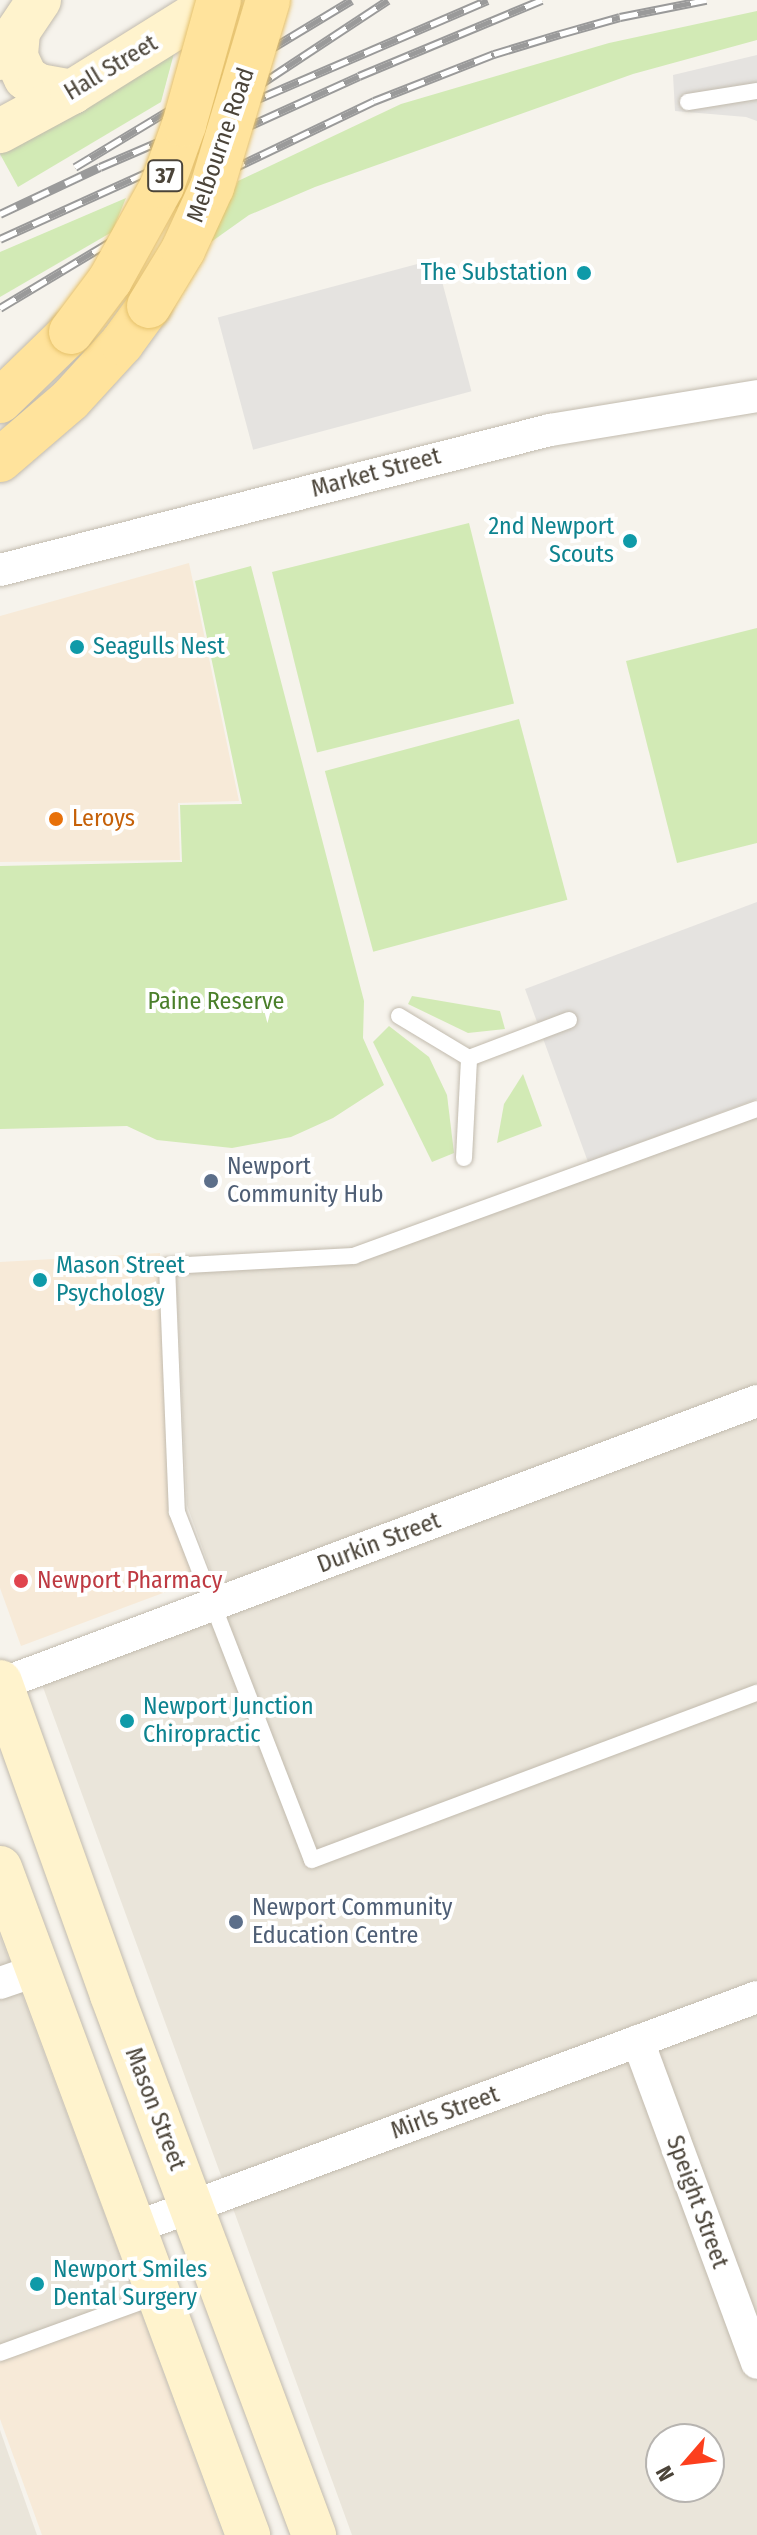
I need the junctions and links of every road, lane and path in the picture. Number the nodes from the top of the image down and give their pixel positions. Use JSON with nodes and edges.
{"nodes":[{"id":1,"x":219,"y":0,"type":"edge"},
{"id":2,"x":268,"y":0,"type":"edge"},
{"id":3,"x":19,"y":30,"type":"edge"},
{"id":4,"x":757,"y":91,"type":"edge"},
{"id":5,"x":72,"y":92,"type":"junction"},
{"id":6,"x":688,"y":102,"type":"dead end"},
{"id":7,"x":0,"y":131,"type":"edge"},
{"id":8,"x":757,"y":396,"type":"edge"},
{"id":9,"x":0,"y":401,"type":"edge"},
{"id":10,"x":0,"y":460,"type":"edge"},
{"id":11,"x":0,"y":570,"type":"edge"},
{"id":12,"x":399,"y":1016,"type":"dead end"},
{"id":13,"x":569,"y":1020,"type":"dead end"},
{"id":14,"x":469,"y":1058,"type":"junction"},
{"id":15,"x":757,"y":1109,"type":"edge"},
{"id":16,"x":464,"y":1158,"type":"dead end"},
{"id":17,"x":757,"y":1401,"type":"edge"},
{"id":18,"x":212,"y":1605,"type":"junction"},
{"id":19,"x":0,"y":1683,"type":"edge"},
{"id":20,"x":757,"y":1693,"type":"edge"},
{"id":21,"x":0,"y":1868,"type":"edge"},
{"id":22,"x":19,"y":1977,"type":"edge"},
{"id":23,"x":757,"y":1997,"type":"edge"},
{"id":24,"x":638,"y":2041,"type":"junction"},
{"id":25,"x":192,"y":2207,"type":"junction"},
{"id":26,"x":134,"y":2228,"type":"junction"},
{"id":27,"x":159,"y":2295,"type":"junction"},
{"id":28,"x":0,"y":2353,"type":"edge"},
{"id":29,"x":757,"y":2363,"type":"edge"},
{"id":30,"x":248,"y":2535,"type":"edge"},
{"id":31,"x":314,"y":2535,"type":"edge"}],
"edges":[{"from":1,"to":5,"type":"street","name":"Hall Street"},
{"from":1,"to":9,"type":"main road","name":"Melbourne Road","number":"37","bridge":true},
{"from":2,"to":10,"type":"main road","name":"Melbourne Road","number":"37","bridge":true},
{"from":3,"to":5,"type":"street"},
{"from":4,"to":6,"type":"lane"},
{"from":5,"to":7,"type":"street","name":"Hall Street"},
{"from":8,"to":11,"type":"street","name":"Market Street"},
{"from":12,"to":14,"type":"lane"},
{"from":13,"to":14,"type":"lane"},
{"from":14,"to":16,"type":"lane"},
{"from":15,"to":18,"type":"lane"},
{"from":17,"to":18,"type":"street","name":"Durkin Street"},
{"from":18,"to":19,"type":"street","name":"Durkin Street"},
{"from":18,"to":20,"type":"lane"},
{"from":19,"to":25,"type":"street","name":"Mason Street"},
{"from":21,"to":22,"type":"street"},
{"from":22,"to":26,"type":"street"},
{"from":23,"to":24,"type":"street","name":"Mirls Street"},
{"from":24,"to":25,"type":"street","name":"Mirls Street"},
{"from":24,"to":29,"type":"street","name":"Speight Street"},
{"from":25,"to":26,"type":"street","name":"Mirls Street"},
{"from":25,"to":31,"type":"street","name":"Mason Street"},
{"from":26,"to":27,"type":"street"},
{"from":27,"to":28,"type":"lane"},
{"from":27,"to":30,"type":"street"}]}
